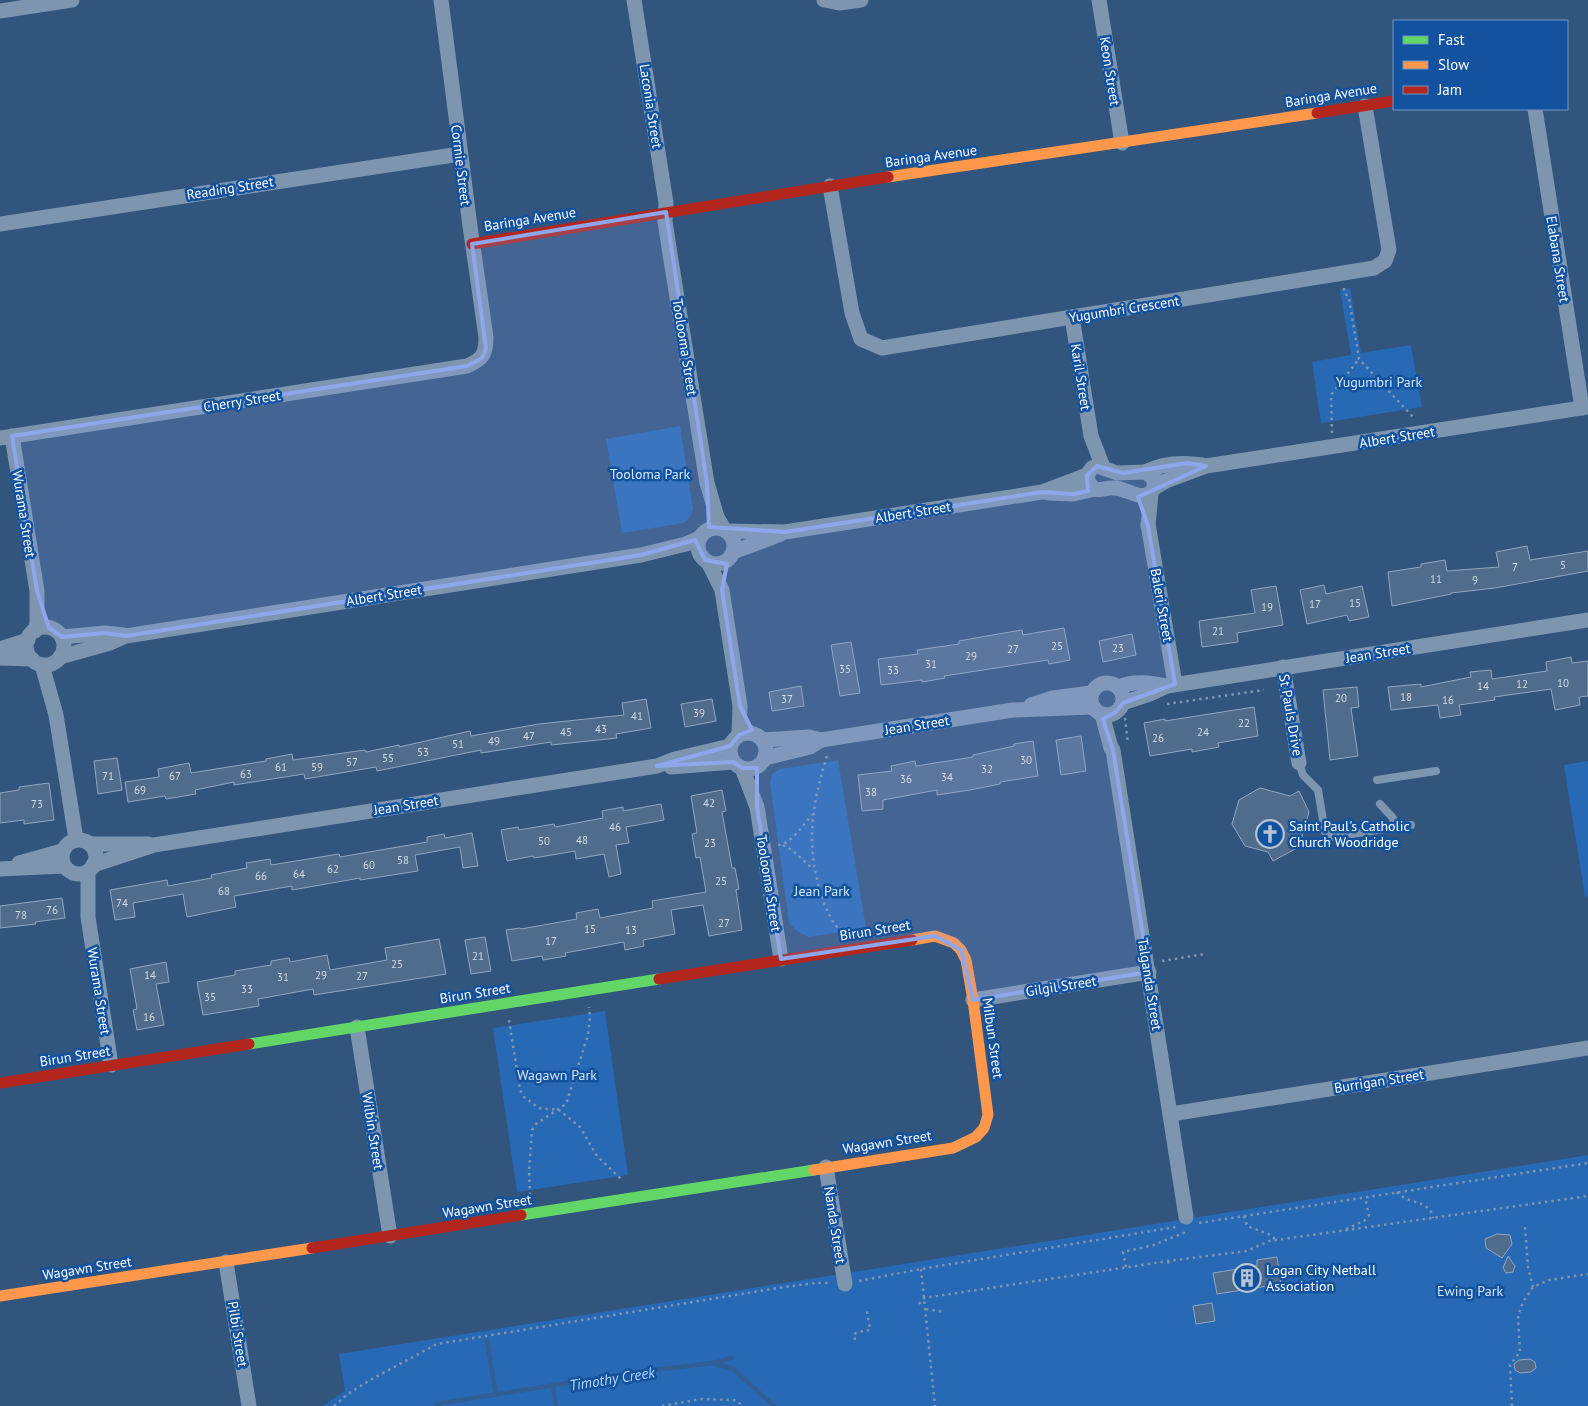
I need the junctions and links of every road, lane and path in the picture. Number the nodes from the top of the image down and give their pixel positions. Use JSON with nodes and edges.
{"nodes":[{"id":1,"x":441,"y":0,"type":"edge"},
{"id":2,"x":634,"y":0,"type":"edge"},
{"id":3,"x":824,"y":0,"type":"edge"},
{"id":4,"x":861,"y":0,"type":"edge"},
{"id":5,"x":1099,"y":0,"type":"edge"},
{"id":6,"x":65,"y":1,"type":"edge"},
{"id":7,"x":0,"y":11,"type":"edge"},
{"id":8,"x":1393,"y":101,"type":"edge"},
{"id":9,"x":1365,"y":106,"type":"junction"},
{"id":10,"x":1535,"y":110,"type":"edge"},
{"id":11,"x":1122,"y":143,"type":"junction"},
{"id":12,"x":460,"y":154,"type":"junction"},
{"id":13,"x":830,"y":186,"type":"junction"},
{"id":14,"x":666,"y":212,"type":"junction"},
{"id":15,"x":0,"y":224,"type":"edge"},
{"id":16,"x":472,"y":244,"type":"junction"},
{"id":17,"x":1342,"y":274,"type":"junction"},
{"id":18,"x":1072,"y":317,"type":"junction"},
{"id":19,"x":482,"y":358,"type":"joint"},
{"id":20,"x":1358,"y":359,"type":"junction"},
{"id":21,"x":1585,"y":408,"type":"edge"},
{"id":22,"x":1427,"y":432,"type":"junction"},
{"id":23,"x":6,"y":437,"type":"edge"},
{"id":24,"x":1333,"y":447,"type":"junction"},
{"id":25,"x":1206,"y":466,"type":"junction"},
{"id":26,"x":1094,"y":470,"type":"junction"},
{"id":27,"x":1145,"y":472,"type":"junction"},
{"id":28,"x":707,"y":482,"type":"junction"},
{"id":29,"x":1095,"y":489,"type":"junction"},
{"id":30,"x":1042,"y":492,"type":"junction"},
{"id":31,"x":1148,"y":492,"type":"junction"},
{"id":32,"x":725,"y":530,"type":"junction"},
{"id":33,"x":785,"y":532,"type":"junction"},
{"id":34,"x":704,"y":534,"type":"junction"},
{"id":35,"x":641,"y":555,"type":"junction"},
{"id":36,"x":731,"y":556,"type":"junction"},
{"id":37,"x":705,"y":560,"type":"junction"},
{"id":38,"x":722,"y":590,"type":"junction"},
{"id":39,"x":1588,"y":620,"type":"edge"},
{"id":40,"x":37,"y":633,"type":"junction"},
{"id":41,"x":126,"y":636,"type":"junction"},
{"id":42,"x":62,"y":637,"type":"junction"},
{"id":43,"x":0,"y":649,"type":"edge"},
{"id":44,"x":0,"y":658,"type":"edge"},
{"id":45,"x":47,"y":661,"type":"junction"},
{"id":46,"x":1283,"y":668,"type":"junction"},
{"id":47,"x":1171,"y":685,"type":"junction"},
{"id":48,"x":1119,"y":687,"type":"junction"},
{"id":49,"x":1264,"y":690,"type":"dead end"},
{"id":50,"x":1166,"y":704,"type":"dead end"},
{"id":51,"x":1112,"y":710,"type":"junction"},
{"id":52,"x":746,"y":738,"type":"junction"},
{"id":53,"x":821,"y":740,"type":"junction"},
{"id":54,"x":1129,"y":752,"type":"dead end"},
{"id":55,"x":827,"y":756,"type":"dead end"},
{"id":56,"x":1299,"y":763,"type":"joint"},
{"id":57,"x":749,"y":764,"type":"junction"},
{"id":58,"x":657,"y":766,"type":"junction"},
{"id":59,"x":1436,"y":771,"type":"dead end"},
{"id":60,"x":1377,"y":780,"type":"dead end"},
{"id":61,"x":1380,"y":804,"type":"dead end"},
{"id":62,"x":813,"y":814,"type":"junction"},
{"id":63,"x":1411,"y":825,"type":"dead end"},
{"id":64,"x":1395,"y":828,"type":"junction"},
{"id":65,"x":83,"y":842,"type":"junction"},
{"id":66,"x":154,"y":845,"type":"junction"},
{"id":67,"x":783,"y":845,"type":"junction"},
{"id":68,"x":764,"y":847,"type":"junction"},
{"id":69,"x":76,"y":866,"type":"junction"},
{"id":70,"x":3,"y":868,"type":"edge"},
{"id":71,"x":814,"y":872,"type":"junction"},
{"id":72,"x":954,"y":943,"type":"joint"},
{"id":73,"x":846,"y":950,"type":"junction"},
{"id":74,"x":1160,"y":954,"type":"dead end"},
{"id":75,"x":1205,"y":954,"type":"dead end"},
{"id":76,"x":781,"y":960,"type":"junction"},
{"id":77,"x":1162,"y":961,"type":"junction"},
{"id":78,"x":1156,"y":970,"type":"junction"},
{"id":79,"x":587,"y":990,"type":"junction"},
{"id":80,"x":973,"y":1000,"type":"junction"},
{"id":81,"x":506,"y":1004,"type":"junction"},
{"id":82,"x":357,"y":1027,"type":"junction"},
{"id":83,"x":1588,"y":1048,"type":"edge"},
{"id":84,"x":111,"y":1065,"type":"junction"},
{"id":85,"x":0,"y":1083,"type":"edge"},
{"id":86,"x":559,"y":1110,"type":"junction"},
{"id":87,"x":1171,"y":1114,"type":"junction"},
{"id":88,"x":976,"y":1137,"type":"joint"},
{"id":89,"x":1588,"y":1163,"type":"edge"},
{"id":90,"x":826,"y":1167,"type":"junction"},
{"id":91,"x":1397,"y":1192,"type":"junction"},
{"id":92,"x":1588,"y":1196,"type":"edge"},
{"id":93,"x":1364,"y":1197,"type":"junction"},
{"id":94,"x":624,"y":1199,"type":"junction"},
{"id":95,"x":530,"y":1214,"type":"junction"},
{"id":96,"x":1244,"y":1216,"type":"junction"},
{"id":97,"x":1433,"y":1218,"type":"junction"},
{"id":98,"x":1185,"y":1221,"type":"junction"},
{"id":99,"x":1525,"y":1226,"type":"dead end"},
{"id":100,"x":1343,"y":1231,"type":"junction"},
{"id":101,"x":390,"y":1236,"type":"junction"},
{"id":102,"x":1276,"y":1240,"type":"junction"},
{"id":103,"x":1168,"y":1261,"type":"junction"},
{"id":104,"x":226,"y":1262,"type":"junction"},
{"id":105,"x":1169,"y":1266,"type":"dead end"},
{"id":106,"x":1126,"y":1267,"type":"junction"},
{"id":107,"x":921,"y":1269,"type":"junction"},
{"id":108,"x":1588,"y":1274,"type":"edge"},
{"id":109,"x":844,"y":1284,"type":"junction"},
{"id":110,"x":1533,"y":1287,"type":"junction"},
{"id":111,"x":0,"y":1296,"type":"edge"},
{"id":112,"x":924,"y":1298,"type":"junction"},
{"id":113,"x":919,"y":1304,"type":"dead end"},
{"id":114,"x":926,"y":1309,"type":"junction"},
{"id":115,"x":867,"y":1311,"type":"dead end"},
{"id":116,"x":944,"y":1312,"type":"dead end"},
{"id":117,"x":855,"y":1340,"type":"dead end"},
{"id":118,"x":249,"y":1406,"type":"edge"},
{"id":119,"x":334,"y":1406,"type":"edge"},
{"id":120,"x":662,"y":1406,"type":"edge"},
{"id":121,"x":744,"y":1406,"type":"edge"},
{"id":122,"x":935,"y":1406,"type":"edge"},
{"id":123,"x":1512,"y":1406,"type":"edge"}],
"edges":[{"from":1,"to":12,"type":"street","name":"Cormie Street"},
{"from":2,"to":14,"type":"street","name":"Laconia Street"},
{"from":3,"to":4,"type":"street"},
{"from":5,"to":11,"type":"street","name":"Keon Street"},
{"from":6,"to":7,"type":"street"},
{"from":8,"to":9,"type":"street","name":"Baringa Avenue"},
{"from":9,"to":11,"type":"street","name":"Baringa Avenue"},
{"from":9,"to":17,"type":"street","name":"Yugumbri Crescent"},
{"from":10,"to":21,"type":"street","name":"Elabana Street"},
{"from":11,"to":13,"type":"street","name":"Baringa Avenue"},
{"from":12,"to":15,"type":"street","name":"Reading Street"},
{"from":12,"to":16,"type":"street","name":"Cormie Street"},
{"from":13,"to":14,"type":"street","name":"Baringa Avenue"},
{"from":13,"to":18,"type":"street","name":"Yugumbri Crescent"},
{"from":14,"to":16,"type":"street","name":"Baringa Avenue"},
{"from":14,"to":28,"type":"street","name":"Toolooma Street"},
{"from":16,"to":19,"type":"street","name":"Cormie Street"},
{"from":17,"to":18,"type":"street","name":"Yugumbri Crescent"},
{"from":17,"to":20,"type":"path"},
{"from":18,"to":26,"type":"street","name":"Karil Street"},
{"from":19,"to":23,"type":"street","name":"Cherry Street"},
{"from":20,"to":22,"type":"path"},
{"from":20,"to":24,"type":"path"},
{"from":21,"to":22,"type":"street","name":"Albert Street"},
{"from":22,"to":24,"type":"street","name":"Albert Street"},
{"from":23,"to":40,"type":"street","name":"Wurama Street"},
{"from":24,"to":25,"type":"street","name":"Albert Street"},
{"from":25,"to":27,"type":"street","name":"Albert Street"},
{"from":25,"to":31,"type":"street","name":"Albert Street"},
{"from":26,"to":27,"type":"street","name":"Albert Street"},
{"from":26,"to":29,"type":"street"},
{"from":26,"to":30,"type":"street","name":"Albert Street"},
{"from":27,"to":31,"type":"street"},
{"from":28,"to":32,"type":"street","name":"Toolooma Street"},
{"from":28,"to":34,"type":"street","name":"Toolooma Street"},
{"from":29,"to":30,"type":"street","name":"Albert Street"},
{"from":29,"to":31,"type":"street","name":"Albert Street"},
{"from":30,"to":33,"type":"street","name":"Albert Street"},
{"from":31,"to":47,"type":"street","name":"Baleri Street"},
{"from":32,"to":33,"type":"street","name":"Albert Street"},
{"from":32,"to":34,"type":"street","name":"Albert Street"},
{"from":32,"to":36,"type":"street"},
{"from":33,"to":36,"type":"street","name":"Albert Street"},
{"from":34,"to":35,"type":"street","name":"Albert Street"},
{"from":34,"to":37,"type":"street"},
{"from":35,"to":37,"type":"street","name":"Albert Street"},
{"from":35,"to":41,"type":"street","name":"Albert Street"},
{"from":36,"to":37,"type":"street","name":"Albert Street"},
{"from":36,"to":38,"type":"street"},
{"from":37,"to":38,"type":"street"},
{"from":38,"to":52,"type":"street"},
{"from":39,"to":46,"type":"street","name":"Jean Street"},
{"from":40,"to":42,"type":"street"},
{"from":40,"to":43,"type":"street"},
{"from":40,"to":45,"type":"street","name":"Wurama Street"},
{"from":41,"to":42,"type":"street","name":"Albert Street"},
{"from":41,"to":45,"type":"street","name":"Albert Street"},
{"from":42,"to":45,"type":"street"},
{"from":44,"to":45,"type":"street","name":"Albert Street"},
{"from":45,"to":65,"type":"street"},
{"from":46,"to":47,"type":"street","name":"Jean Street"},
{"from":46,"to":56,"type":"street","name":"St Pauls Drive"},
{"from":47,"to":48,"type":"street","name":"Jean Street"},
{"from":47,"to":51,"type":"street","name":"Jean Street"},
{"from":48,"to":51,"type":"street","name":"Talganda Street"},
{"from":48,"to":51,"type":"street","name":"Jean Street"},
{"from":49,"to":50,"type":"path"},
{"from":51,"to":53,"type":"street","name":"Jean Street"},
{"from":51,"to":54,"type":"path"},
{"from":51,"to":78,"type":"street","name":"Talganda Street"},
{"from":52,"to":53,"type":"street","name":"Jean Street"},
{"from":52,"to":57,"type":"street"},
{"from":52,"to":57,"type":"street"},
{"from":52,"to":58,"type":"street","name":"Jean Street"},
{"from":53,"to":57,"type":"street","name":"Jean Street"},
{"from":55,"to":62,"type":"path"},
{"from":56,"to":64,"type":"lane"},
{"from":57,"to":58,"type":"street","name":"Jean Street"},
{"from":57,"to":68,"type":"street","name":"Toolooma Street"},
{"from":58,"to":66,"type":"street","name":"Jean Street"},
{"from":59,"to":60,"type":"lane"},
{"from":61,"to":64,"type":"lane"},
{"from":62,"to":67,"type":"path"},
{"from":62,"to":71,"type":"path"},
{"from":63,"to":64,"type":"lane"},
{"from":65,"to":66,"type":"street","name":"Jean Street"},
{"from":65,"to":69,"type":"street"},
{"from":65,"to":69,"type":"street","name":"Wurama Street"},
{"from":66,"to":69,"type":"street","name":"Jean Street"},
{"from":67,"to":68,"type":"path"},
{"from":67,"to":71,"type":"path"},
{"from":68,"to":76,"type":"street","name":"Toolooma Street"},
{"from":69,"to":70,"type":"street","name":"Jean Street"},
{"from":69,"to":84,"type":"street","name":"Wurama Street"},
{"from":71,"to":73,"type":"path"},
{"from":72,"to":73,"type":"street","name":"Birun Street"},
{"from":72,"to":80,"type":"street","name":"Milbun Street"},
{"from":73,"to":76,"type":"street","name":"Birun Street"},
{"from":74,"to":77,"type":"path"},
{"from":75,"to":77,"type":"path"},
{"from":76,"to":79,"type":"street","name":"Birun Street"},
{"from":77,"to":78,"type":"path"},
{"from":78,"to":80,"type":"street","name":"Gilgil Street"},
{"from":78,"to":87,"type":"street","name":"Talganda Street"},
{"from":79,"to":81,"type":"street","name":"Birun Street"},
{"from":79,"to":86,"type":"path"},
{"from":80,"to":88,"type":"street","name":"Milbun Street"},
{"from":81,"to":82,"type":"street","name":"Birun Street"},
{"from":81,"to":86,"type":"path"},
{"from":82,"to":84,"type":"street","name":"Birun Street"},
{"from":82,"to":101,"type":"street","name":"Wilbin Street"},
{"from":83,"to":87,"type":"street","name":"Burrigan Street"},
{"from":84,"to":85,"type":"street","name":"Birun Street"},
{"from":86,"to":94,"type":"path"},
{"from":86,"to":95,"type":"path"},
{"from":87,"to":98,"type":"street","name":"Talganda Street"},
{"from":88,"to":90,"type":"street","name":"Wagawn Street"},
{"from":89,"to":91,"type":"path"},
{"from":90,"to":94,"type":"street","name":"Wagawn Street"},
{"from":90,"to":109,"type":"street","name":"Nanda Street"},
{"from":91,"to":93,"type":"path"},
{"from":91,"to":97,"type":"path"},
{"from":92,"to":97,"type":"path"},
{"from":93,"to":96,"type":"path"},
{"from":93,"to":100,"type":"path"},
{"from":94,"to":95,"type":"street","name":"Wagawn Street"},
{"from":95,"to":101,"type":"street","name":"Wagawn Street"},
{"from":96,"to":98,"type":"path"},
{"from":96,"to":102,"type":"path"},
{"from":97,"to":100,"type":"path"},
{"from":98,"to":106,"type":"path"},
{"from":98,"to":107,"type":"path"},
{"from":99,"to":110,"type":"path"},
{"from":100,"to":102,"type":"path"},
{"from":101,"to":104,"type":"street","name":"Wagawn Street"},
{"from":102,"to":103,"type":"path"},
{"from":103,"to":105,"type":"path"},
{"from":103,"to":106,"type":"path"},
{"from":104,"to":111,"type":"street","name":"Wagawn Street"},
{"from":104,"to":118,"type":"street","name":"Pilbi Street"},
{"from":106,"to":112,"type":"path"},
{"from":107,"to":109,"type":"path"},
{"from":107,"to":112,"type":"path"},
{"from":108,"to":110,"type":"path"},
{"from":109,"to":119,"type":"path"},
{"from":110,"to":123,"type":"path"},
{"from":112,"to":113,"type":"path"},
{"from":112,"to":114,"type":"path"},
{"from":114,"to":116,"type":"path"},
{"from":114,"to":122,"type":"path"},
{"from":115,"to":117,"type":"path"},
{"from":120,"to":121,"type":"path"}]}
